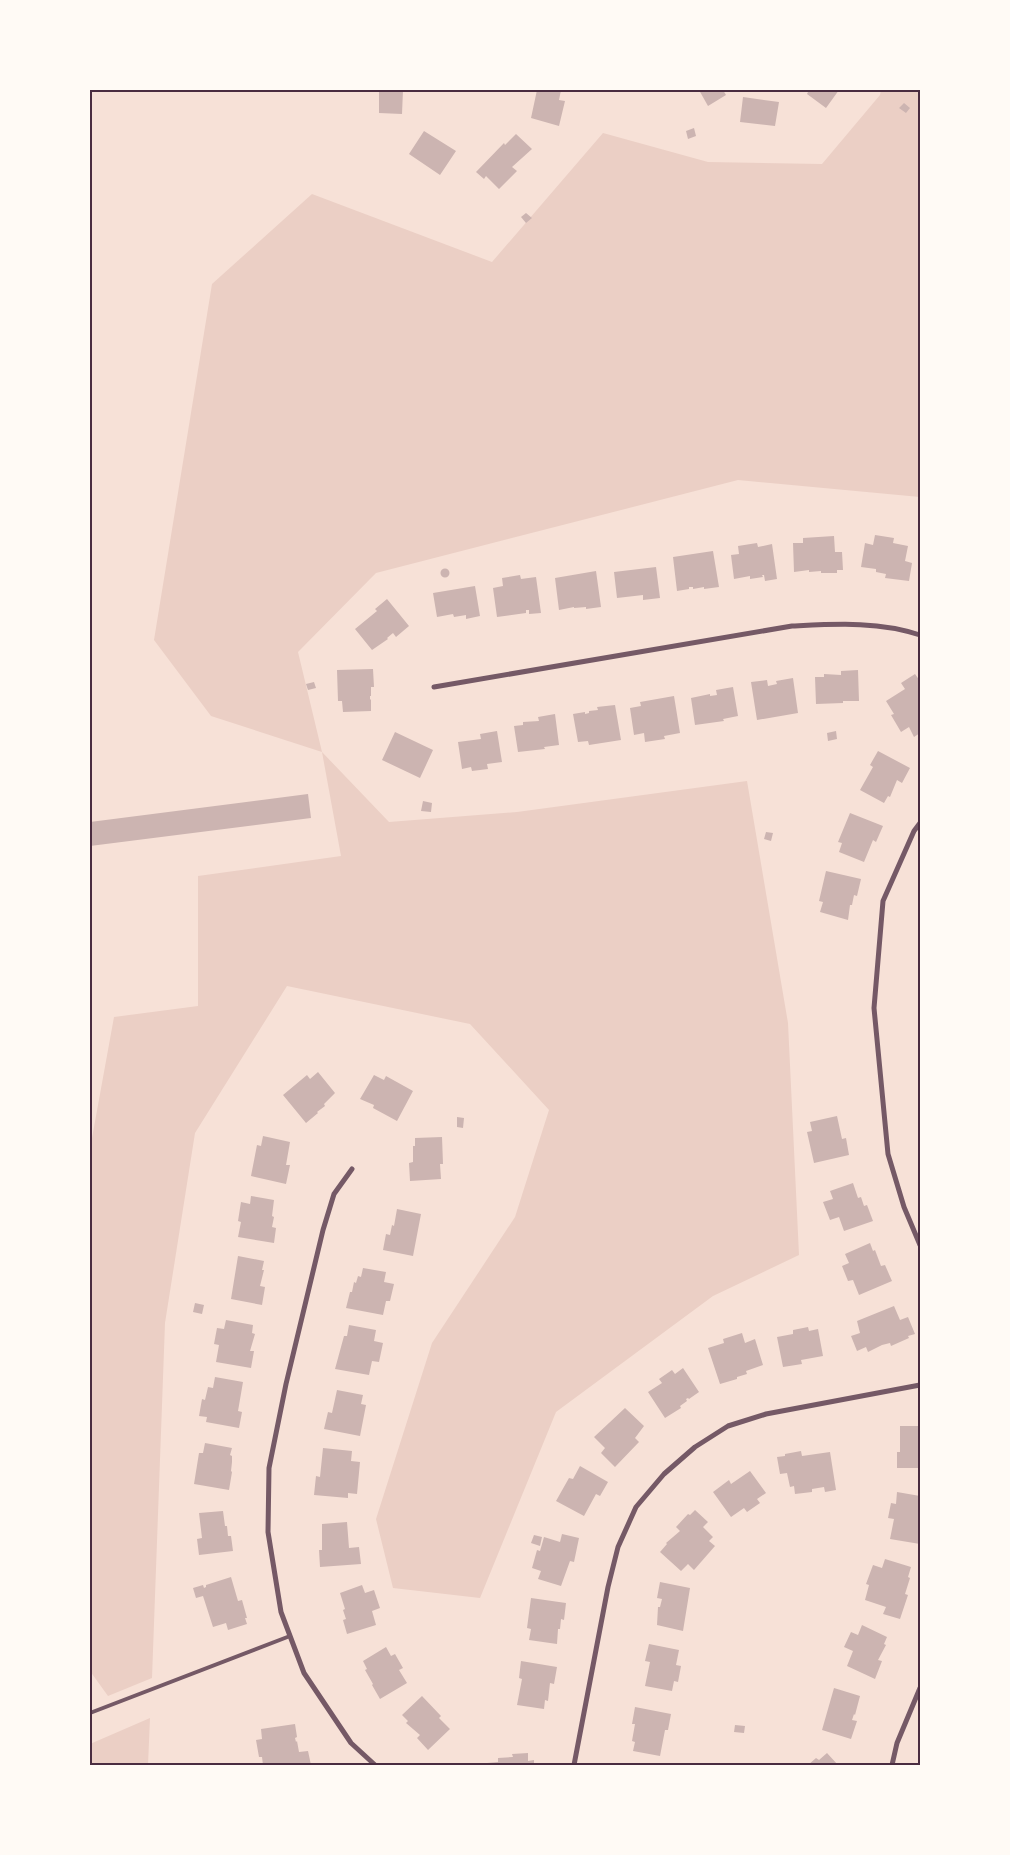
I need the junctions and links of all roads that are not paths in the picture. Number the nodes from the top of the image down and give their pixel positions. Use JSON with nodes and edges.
{"nodes":[{"id":1,"x":920,"y":635,"type":"edge"},
{"id":2,"x":434,"y":687,"type":"dead end"},
{"id":3,"x":920,"y":823,"type":"edge"},
{"id":4,"x":352,"y":1169,"type":"dead end"},
{"id":5,"x":920,"y":1245,"type":"edge"},
{"id":6,"x":920,"y":1385,"type":"edge"},
{"id":7,"x":290,"y":1636,"type":"junction"},
{"id":8,"x":920,"y":1688,"type":"edge"},
{"id":9,"x":90,"y":1713,"type":"edge"},
{"id":10,"x":375,"y":1765,"type":"edge"},
{"id":11,"x":574,"y":1765,"type":"edge"},
{"id":12,"x":892,"y":1765,"type":"edge"}],
"edges":[{"from":1,"to":2,"type":"street"},
{"from":3,"to":5,"type":"street"},
{"from":4,"to":7,"type":"street"},
{"from":6,"to":11,"type":"street"},
{"from":7,"to":9,"type":"lane"},
{"from":7,"to":10,"type":"street"},
{"from":8,"to":12,"type":"street"}]}
